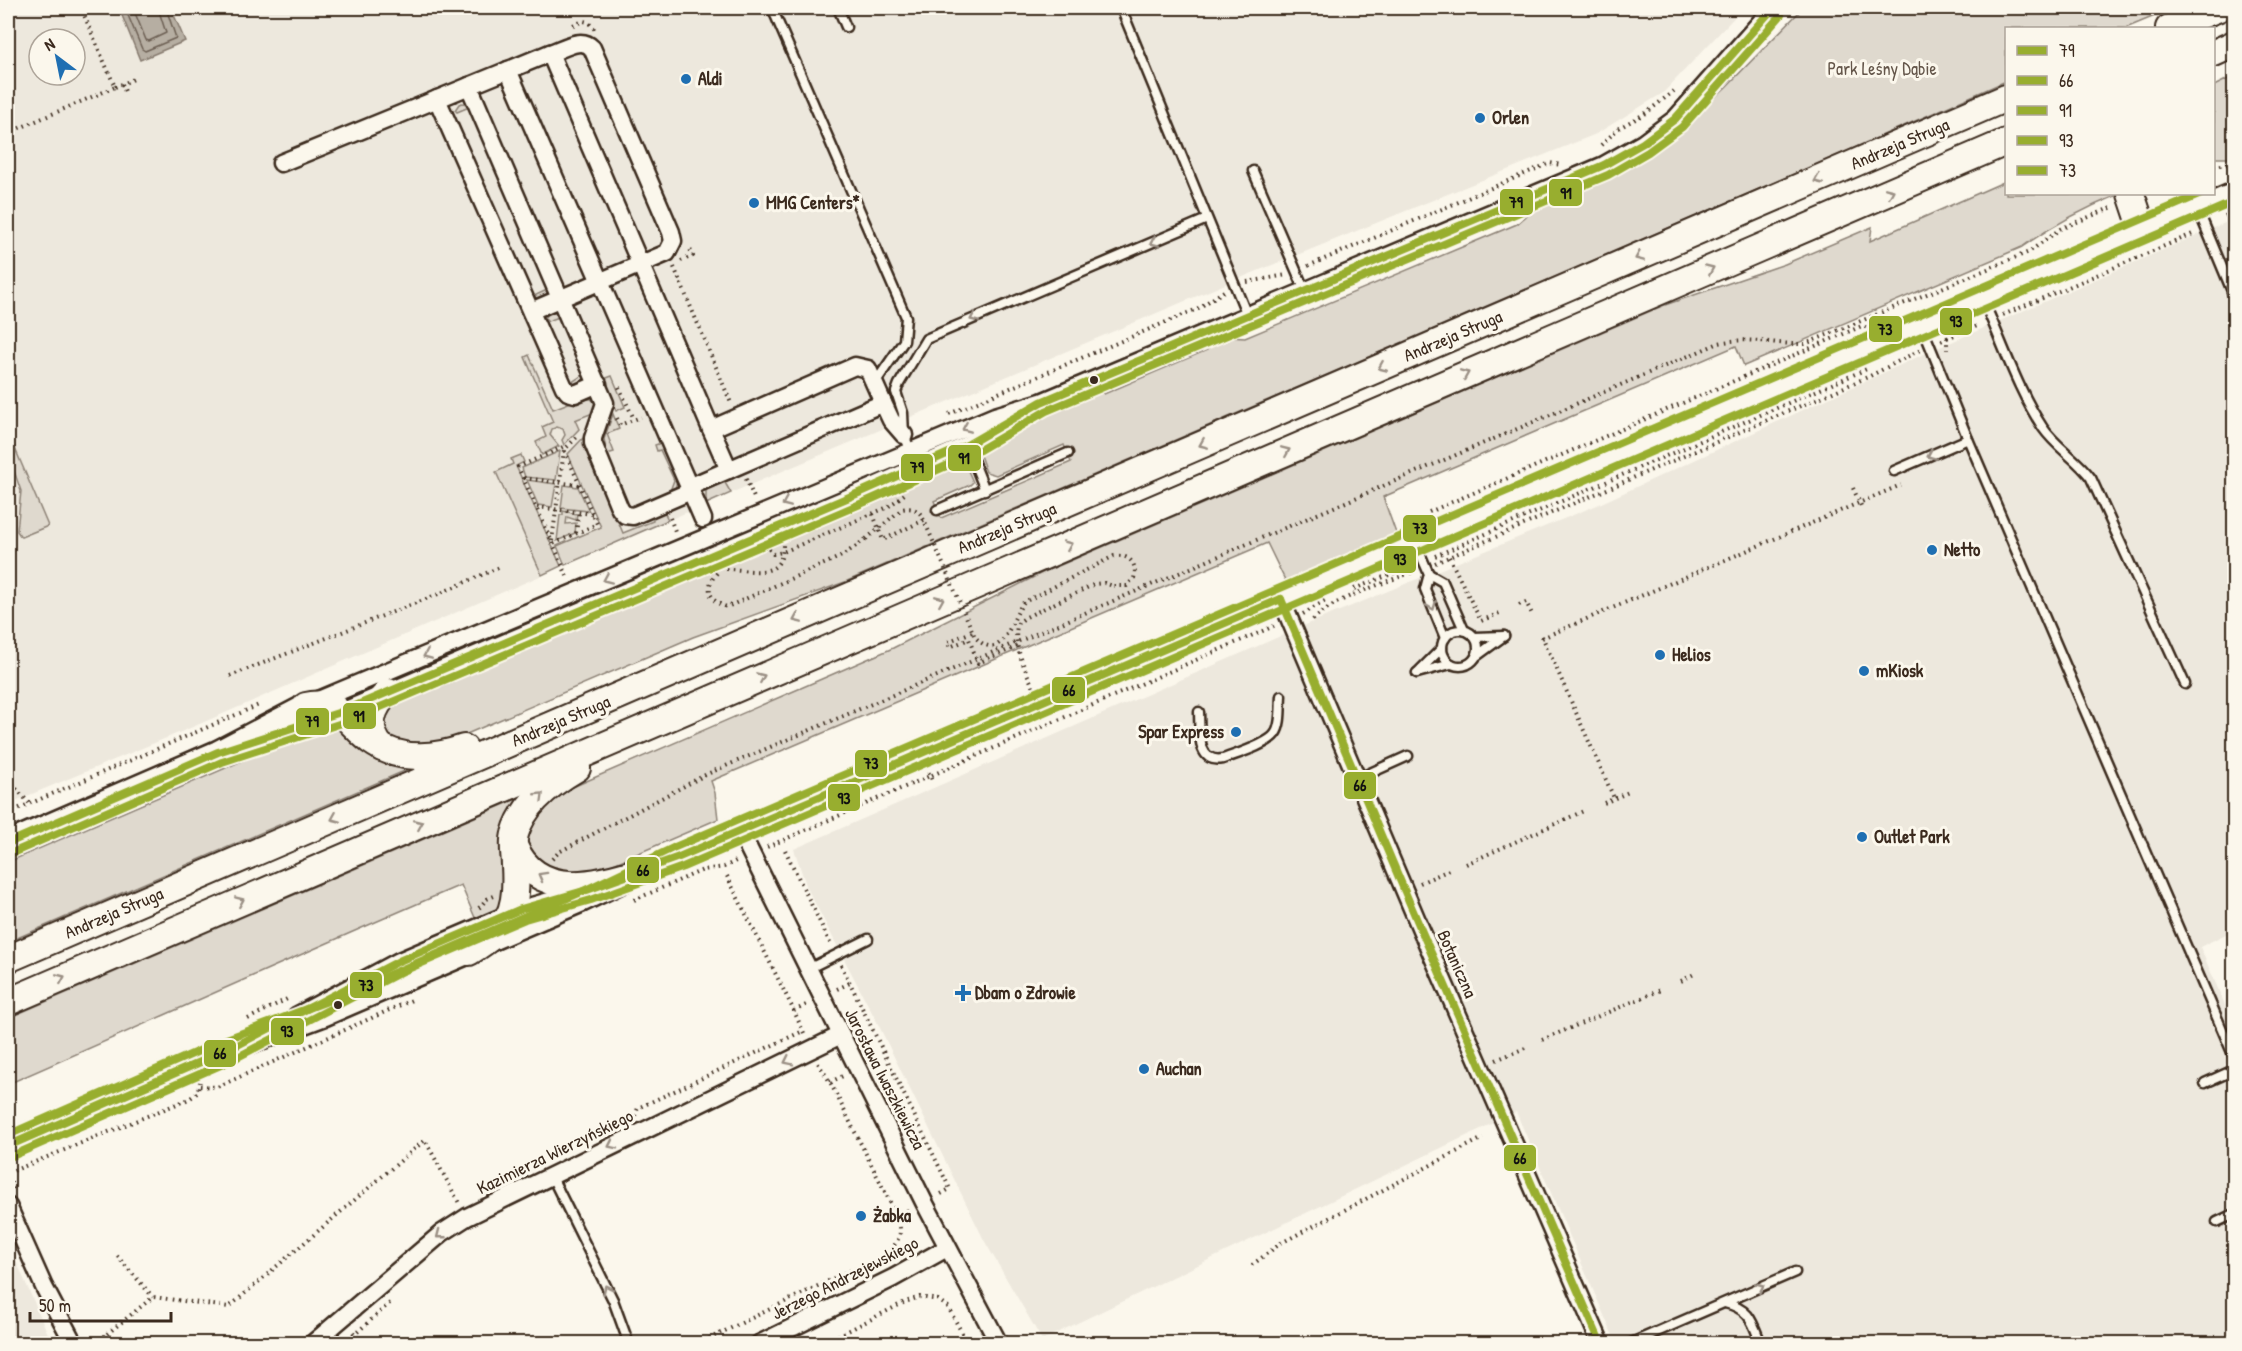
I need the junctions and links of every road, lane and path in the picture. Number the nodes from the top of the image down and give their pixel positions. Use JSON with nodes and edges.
{"nodes":[{"id":1,"x":81,"y":8,"type":"edge"},
{"id":2,"x":772,"y":8,"type":"edge"},
{"id":3,"x":838,"y":8,"type":"edge"},
{"id":4,"x":1121,"y":8,"type":"edge"},
{"id":5,"x":1773,"y":8,"type":"edge"},
{"id":6,"x":2219,"y":8,"type":"edge"},
{"id":7,"x":846,"y":27,"type":"dead end"},
{"id":8,"x":2172,"y":27,"type":"edge"},
{"id":9,"x":566,"y":28,"type":"dead end"},
{"id":10,"x":599,"y":38,"type":"dead end"},
{"id":11,"x":2235,"y":44,"type":"edge"},
{"id":12,"x":550,"y":53,"type":"junction"},
{"id":13,"x":2215,"y":53,"type":"edge"},
{"id":14,"x":508,"y":70,"type":"junction"},
{"id":15,"x":134,"y":79,"type":"dead end"},
{"id":16,"x":122,"y":84,"type":"junction"},
{"id":17,"x":469,"y":86,"type":"junction"},
{"id":18,"x":115,"y":87,"type":"junction"},
{"id":19,"x":126,"y":94,"type":"dead end"},
{"id":20,"x":437,"y":99,"type":"junction"},
{"id":21,"x":2005,"y":99,"type":"edge"},
{"id":22,"x":8,"y":133,"type":"edge"},
{"id":23,"x":2005,"y":145,"type":"edge"},
{"id":24,"x":281,"y":163,"type":"dead end"},
{"id":25,"x":2235,"y":163,"type":"edge"},
{"id":26,"x":2215,"y":166,"type":"edge"},
{"id":27,"x":1253,"y":171,"type":"dead end"},
{"id":28,"x":2235,"y":191,"type":"edge"},
{"id":29,"x":2132,"y":196,"type":"edge"},
{"id":30,"x":2197,"y":207,"type":"junction"},
{"id":31,"x":2235,"y":212,"type":"edge"},
{"id":32,"x":1207,"y":219,"type":"junction"},
{"id":33,"x":2206,"y":228,"type":"junction"},
{"id":34,"x":2143,"y":230,"type":"junction"},
{"id":35,"x":688,"y":245,"type":"dead end"},
{"id":36,"x":641,"y":264,"type":"junction"},
{"id":37,"x":600,"y":281,"type":"junction"},
{"id":38,"x":1305,"y":291,"type":"junction"},
{"id":39,"x":2235,"y":296,"type":"edge"},
{"id":40,"x":561,"y":297,"type":"junction"},
{"id":41,"x":1982,"y":298,"type":"junction"},
{"id":42,"x":531,"y":311,"type":"junction"},
{"id":43,"x":1247,"y":315,"type":"junction"},
{"id":44,"x":1992,"y":319,"type":"junction"},
{"id":45,"x":1921,"y":324,"type":"junction"},
{"id":46,"x":1873,"y":335,"type":"dead end"},
{"id":47,"x":1947,"y":338,"type":"junction"},
{"id":48,"x":1930,"y":345,"type":"junction"},
{"id":49,"x":1947,"y":351,"type":"dead end"},
{"id":50,"x":874,"y":383,"type":"junction"},
{"id":51,"x":598,"y":384,"type":"junction"},
{"id":52,"x":1041,"y":402,"type":"junction"},
{"id":53,"x":605,"y":403,"type":"junction"},
{"id":54,"x":883,"y":403,"type":"junction"},
{"id":55,"x":645,"y":425,"type":"dead end"},
{"id":56,"x":717,"y":426,"type":"junction"},
{"id":57,"x":577,"y":436,"type":"dead end"},
{"id":58,"x":1968,"y":439,"type":"junction"},
{"id":59,"x":907,"y":443,"type":"junction"},
{"id":60,"x":967,"y":445,"type":"junction"},
{"id":61,"x":564,"y":450,"type":"junction"},
{"id":62,"x":1068,"y":453,"type":"dead end"},
{"id":63,"x":918,"y":467,"type":"junction"},
{"id":64,"x":734,"y":468,"type":"junction"},
{"id":65,"x":1894,"y":471,"type":"dead end"},
{"id":66,"x":523,"y":478,"type":"junction"},
{"id":67,"x":560,"y":483,"type":"junction"},
{"id":68,"x":580,"y":485,"type":"junction"},
{"id":69,"x":1853,"y":488,"type":"dead end"},
{"id":70,"x":690,"y":489,"type":"junction"},
{"id":71,"x":985,"y":490,"type":"junction"},
{"id":72,"x":754,"y":498,"type":"dead end"},
{"id":73,"x":1859,"y":503,"type":"junction"},
{"id":74,"x":536,"y":507,"type":"junction"},
{"id":75,"x":1862,"y":508,"type":"dead end"},
{"id":76,"x":556,"y":509,"type":"junction"},
{"id":77,"x":937,"y":510,"type":"dead end"},
{"id":78,"x":579,"y":512,"type":"junction"},
{"id":79,"x":1429,"y":512,"type":"dead end"},
{"id":80,"x":592,"y":514,"type":"junction"},
{"id":81,"x":873,"y":514,"type":"dead end"},
{"id":82,"x":703,"y":519,"type":"joint"},
{"id":83,"x":924,"y":520,"type":"junction"},
{"id":84,"x":576,"y":534,"type":"junction"},
{"id":85,"x":710,"y":535,"type":"junction"},
{"id":86,"x":1460,"y":536,"type":"dead end"},
{"id":87,"x":1415,"y":542,"type":"junction"},
{"id":88,"x":553,"y":543,"type":"junction"},
{"id":89,"x":1465,"y":549,"type":"junction"},
{"id":90,"x":717,"y":552,"type":"junction"},
{"id":91,"x":1449,"y":556,"type":"junction"},
{"id":92,"x":502,"y":566,"type":"dead end"},
{"id":93,"x":1428,"y":570,"type":"junction"},
{"id":94,"x":757,"y":572,"type":"dead end"},
{"id":95,"x":567,"y":576,"type":"dead end"},
{"id":96,"x":1281,"y":599,"type":"junction"},
{"id":97,"x":1519,"y":604,"type":"dead end"},
{"id":98,"x":1502,"y":612,"type":"dead end"},
{"id":99,"x":1532,"y":614,"type":"dead end"},
{"id":100,"x":1313,"y":620,"type":"dead end"},
{"id":101,"x":1464,"y":630,"type":"junction"},
{"id":102,"x":972,"y":632,"type":"junction"},
{"id":103,"x":1259,"y":632,"type":"dead end"},
{"id":104,"x":1475,"y":637,"type":"junction"},
{"id":105,"x":1445,"y":638,"type":"junction"},
{"id":106,"x":1018,"y":644,"type":"junction"},
{"id":107,"x":1442,"y":648,"type":"junction"},
{"id":108,"x":1478,"y":655,"type":"junction"},
{"id":109,"x":977,"y":659,"type":"junction"},
{"id":110,"x":1451,"y":664,"type":"junction"},
{"id":111,"x":230,"y":676,"type":"dead end"},
{"id":112,"x":659,"y":678,"type":"junction"},
{"id":113,"x":2185,"y":684,"type":"dead end"},
{"id":114,"x":1034,"y":688,"type":"dead end"},
{"id":115,"x":388,"y":692,"type":"junction"},
{"id":116,"x":1281,"y":696,"type":"dead end"},
{"id":117,"x":708,"y":700,"type":"junction"},
{"id":118,"x":306,"y":706,"type":"junction"},
{"id":119,"x":341,"y":712,"type":"junction"},
{"id":120,"x":1199,"y":712,"type":"dead end"},
{"id":121,"x":382,"y":748,"type":"junction"},
{"id":122,"x":218,"y":752,"type":"junction"},
{"id":123,"x":1408,"y":756,"type":"dead end"},
{"id":124,"x":924,"y":764,"type":"dead end"},
{"id":125,"x":8,"y":773,"type":"edge"},
{"id":126,"x":930,"y":778,"type":"junction"},
{"id":127,"x":1358,"y":779,"type":"junction"},
{"id":128,"x":1631,"y":791,"type":"dead end"},
{"id":129,"x":1614,"y":798,"type":"junction"},
{"id":130,"x":29,"y":803,"type":"dead end"},
{"id":131,"x":1604,"y":803,"type":"dead end"},
{"id":132,"x":1586,"y":810,"type":"dead end"},
{"id":133,"x":740,"y":831,"type":"junction"},
{"id":134,"x":8,"y":843,"type":"edge"},
{"id":135,"x":776,"y":843,"type":"dead end"},
{"id":136,"x":514,"y":846,"type":"junction"},
{"id":137,"x":785,"y":850,"type":"dead end"},
{"id":138,"x":679,"y":857,"type":"junction"},
{"id":139,"x":1466,"y":864,"type":"dead end"},
{"id":140,"x":1449,"y":870,"type":"dead end"},
{"id":141,"x":639,"y":871,"type":"junction"},
{"id":142,"x":540,"y":876,"type":"junction"},
{"id":143,"x":727,"y":876,"type":"dead end"},
{"id":144,"x":1416,"y":885,"type":"dead end"},
{"id":145,"x":514,"y":902,"type":"junction"},
{"id":146,"x":473,"y":914,"type":"dead end"},
{"id":147,"x":868,"y":939,"type":"dead end"},
{"id":148,"x":469,"y":952,"type":"junction"},
{"id":149,"x":836,"y":955,"type":"junction"},
{"id":150,"x":8,"y":959,"type":"edge"},
{"id":151,"x":808,"y":969,"type":"junction"},
{"id":152,"x":1696,"y":973,"type":"dead end"},
{"id":153,"x":1681,"y":981,"type":"dead end"},
{"id":154,"x":850,"y":983,"type":"junction"},
{"id":155,"x":1663,"y":989,"type":"dead end"},
{"id":156,"x":831,"y":992,"type":"dead end"},
{"id":157,"x":291,"y":997,"type":"dead end"},
{"id":158,"x":814,"y":1001,"type":"dead end"},
{"id":159,"x":8,"y":1002,"type":"edge"},
{"id":160,"x":794,"y":1011,"type":"junction"},
{"id":161,"x":247,"y":1019,"type":"dead end"},
{"id":162,"x":841,"y":1035,"type":"junction"},
{"id":163,"x":1542,"y":1040,"type":"dead end"},
{"id":164,"x":808,"y":1042,"type":"dead end"},
{"id":165,"x":1525,"y":1048,"type":"dead end"},
{"id":166,"x":228,"y":1050,"type":"junction"},
{"id":167,"x":885,"y":1055,"type":"junction"},
{"id":168,"x":2235,"y":1056,"type":"edge"},
{"id":169,"x":815,"y":1057,"type":"dead end"},
{"id":170,"x":876,"y":1060,"type":"dead end"},
{"id":171,"x":1493,"y":1062,"type":"dead end"},
{"id":172,"x":193,"y":1065,"type":"junction"},
{"id":173,"x":2235,"y":1070,"type":"edge"},
{"id":174,"x":849,"y":1073,"type":"dead end"},
{"id":175,"x":830,"y":1082,"type":"junction"},
{"id":176,"x":2205,"y":1083,"type":"dead end"},
{"id":177,"x":1483,"y":1138,"type":"dead end"},
{"id":178,"x":8,"y":1146,"type":"edge"},
{"id":179,"x":8,"y":1173,"type":"edge"},
{"id":180,"x":551,"y":1174,"type":"junction"},
{"id":181,"x":933,"y":1198,"type":"dead end"},
{"id":182,"x":915,"y":1206,"type":"dead end"},
{"id":183,"x":8,"y":1207,"type":"edge"},
{"id":184,"x":461,"y":1208,"type":"dead end"},
{"id":185,"x":2235,"y":1214,"type":"edge"},
{"id":186,"x":897,"y":1216,"type":"junction"},
{"id":187,"x":2217,"y":1222,"type":"dead end"},
{"id":188,"x":947,"y":1248,"type":"junction"},
{"id":189,"x":117,"y":1256,"type":"dead end"},
{"id":190,"x":883,"y":1259,"type":"junction"},
{"id":191,"x":886,"y":1264,"type":"dead end"},
{"id":192,"x":1252,"y":1265,"type":"dead end"},
{"id":193,"x":1795,"y":1272,"type":"dead end"},
{"id":194,"x":153,"y":1297,"type":"junction"},
{"id":195,"x":1725,"y":1303,"type":"junction"},
{"id":196,"x":107,"y":1334,"type":"junction"},
{"id":197,"x":74,"y":1344,"type":"edge"},
{"id":198,"x":95,"y":1344,"type":"edge"},
{"id":199,"x":115,"y":1344,"type":"edge"},
{"id":200,"x":312,"y":1344,"type":"edge"},
{"id":201,"x":629,"y":1344,"type":"edge"},
{"id":202,"x":698,"y":1344,"type":"edge"},
{"id":203,"x":759,"y":1344,"type":"edge"},
{"id":204,"x":822,"y":1344,"type":"edge"},
{"id":205,"x":968,"y":1344,"type":"edge"},
{"id":206,"x":999,"y":1344,"type":"edge"},
{"id":207,"x":1601,"y":1344,"type":"edge"},
{"id":208,"x":1629,"y":1344,"type":"edge"},
{"id":209,"x":1761,"y":1344,"type":"edge"}],
"edges":[{"from":1,"to":18,"type":"path"},
{"from":2,"to":50,"type":"lane"},
{"from":3,"to":7,"type":"lane"},
{"from":4,"to":32,"type":"lane"},
{"from":5,"to":38,"type":"street"},
{"from":6,"to":8,"type":"main road"},
{"from":9,"to":10,"type":"path"},
{"from":11,"to":13,"type":"main road"},
{"from":12,"to":14,"type":"street"},
{"from":12,"to":36,"type":"street"},
{"from":12,"to":36,"type":"street"},
{"from":14,"to":17,"type":"street"},
{"from":14,"to":37,"type":"street"},
{"from":15,"to":16,"type":"path"},
{"from":16,"to":18,"type":"path"},
{"from":16,"to":19,"type":"path"},
{"from":17,"to":20,"type":"street"},
{"from":17,"to":40,"type":"street"},
{"from":18,"to":22,"type":"path"},
{"from":20,"to":24,"type":"street"},
{"from":20,"to":42,"type":"street"},
{"from":21,"to":112,"type":"main road","name":"Andrzeja Struga","one_way":true},
{"from":117,"to":23,"type":"main road","one_way":true},
{"from":25,"to":26,"type":"path"},
{"from":27,"to":38,"type":"lane"},
{"from":28,"to":30,"type":"street"},
{"from":29,"to":34,"type":"main road"},
{"from":29,"to":106,"type":"path"},
{"from":30,"to":33,"type":"lane"},
{"from":30,"to":34,"type":"street"},
{"from":31,"to":33,"type":"path"},
{"from":32,"to":43,"type":"lane"},
{"from":32,"to":59,"type":"lane","one_way":true},
{"from":33,"to":39,"type":"lane"},
{"from":33,"to":44,"type":"path"},
{"from":34,"to":41,"type":"street"},
{"from":35,"to":56,"type":"path"},
{"from":36,"to":37,"type":"street"},
{"from":36,"to":56,"type":"street"},
{"from":37,"to":40,"type":"street"},
{"from":37,"to":70,"type":"street"},
{"from":38,"to":43,"type":"street"},
{"from":40,"to":42,"type":"street"},
{"from":40,"to":51,"type":"street"},
{"from":41,"to":44,"type":"lane"},
{"from":41,"to":45,"type":"street"},
{"from":42,"to":51,"type":"street"},
{"from":43,"to":52,"type":"street"},
{"from":44,"to":47,"type":"path"},
{"from":44,"to":113,"type":"lane"},
{"from":45,"to":48,"type":"lane"},
{"from":45,"to":87,"type":"street"},
{"from":46,"to":79,"type":"path"},
{"from":47,"to":48,"type":"path"},
{"from":47,"to":49,"type":"path"},
{"from":48,"to":58,"type":"lane"},
{"from":48,"to":89,"type":"path"},
{"from":50,"to":54,"type":"street"},
{"from":50,"to":56,"type":"street"},
{"from":51,"to":53,"type":"street"},
{"from":52,"to":59,"type":"street","one_way":true},
{"from":52,"to":60,"type":"street"},
{"from":53,"to":55,"type":"path"},
{"from":53,"to":70,"type":"street"},
{"from":54,"to":59,"type":"street"},
{"from":54,"to":64,"type":"street"},
{"from":56,"to":64,"type":"street"},
{"from":57,"to":61,"type":"path"},
{"from":58,"to":65,"type":"lane","one_way":true},
{"from":58,"to":168,"type":"lane"},
{"from":59,"to":63,"type":"lane"},
{"from":59,"to":85,"type":"street","one_way":true},
{"from":60,"to":63,"type":"street"},
{"from":60,"to":71,"type":"lane"},
{"from":61,"to":66,"type":"path"},
{"from":61,"to":67,"type":"path"},
{"from":61,"to":68,"type":"path"},
{"from":62,"to":71,"type":"lane"},
{"from":63,"to":90,"type":"street"},
{"from":64,"to":70,"type":"street"},
{"from":64,"to":72,"type":"path"},
{"from":66,"to":67,"type":"path"},
{"from":66,"to":74,"type":"path"},
{"from":67,"to":68,"type":"path"},
{"from":67,"to":76,"type":"path"},
{"from":68,"to":80,"type":"path"},
{"from":69,"to":73,"type":"path"},
{"from":70,"to":82,"type":"street"},
{"from":71,"to":77,"type":"lane"},
{"from":73,"to":75,"type":"path"},
{"from":73,"to":129,"type":"path"},
{"from":74,"to":76,"type":"path"},
{"from":74,"to":88,"type":"path"},
{"from":76,"to":78,"type":"path"},
{"from":76,"to":88,"type":"path"},
{"from":78,"to":80,"type":"path"},
{"from":78,"to":84,"type":"path"},
{"from":80,"to":84,"type":"path"},
{"from":81,"to":83,"type":"path"},
{"from":82,"to":85,"type":"lane"},
{"from":83,"to":94,"type":"path","bridge":true},
{"from":83,"to":102,"type":"path","bridge":true},
{"from":84,"to":88,"type":"path"},
{"from":85,"to":90,"type":"lane"},
{"from":85,"to":118,"type":"street","one_way":true},
{"from":86,"to":89,"type":"path"},
{"from":87,"to":93,"type":"lane"},
{"from":87,"to":96,"type":"street"},
{"from":88,"to":95,"type":"path"},
{"from":89,"to":91,"type":"path"},
{"from":90,"to":115,"type":"street"},
{"from":91,"to":93,"type":"path"},
{"from":91,"to":98,"type":"path"},
{"from":92,"to":111,"type":"path"},
{"from":93,"to":100,"type":"path"},
{"from":93,"to":101,"type":"lane"},
{"from":93,"to":105,"type":"lane","one_way":true},
{"from":96,"to":127,"type":"street","name":"Botaniczna"},
{"from":96,"to":133,"type":"street"},
{"from":97,"to":99,"type":"path"},
{"from":101,"to":104,"type":"lane"},
{"from":101,"to":105,"type":"lane"},
{"from":102,"to":106,"type":"path","bridge":true},
{"from":102,"to":109,"type":"path"},
{"from":103,"to":126,"type":"path"},
{"from":104,"to":108,"type":"lane"},
{"from":104,"to":108,"type":"lane"},
{"from":105,"to":107,"type":"lane"},
{"from":106,"to":109,"type":"path"},
{"from":106,"to":114,"type":"path"},
{"from":107,"to":110,"type":"lane"},
{"from":107,"to":110,"type":"lane"},
{"from":108,"to":110,"type":"lane"},
{"from":109,"to":142,"type":"path"},
{"from":112,"to":121,"type":"main road"},
{"from":112,"to":150,"type":"main road","name":"Andrzeja Struga","one_way":true},
{"from":115,"to":119,"type":"street"},
{"from":115,"to":121,"type":"main road"},
{"from":116,"to":120,"type":"lane"},
{"from":136,"to":117,"type":"main road","one_way":true},
{"from":159,"to":117,"type":"main road","one_way":true},
{"from":118,"to":119,"type":"main road"},
{"from":118,"to":122,"type":"street"},
{"from":119,"to":121,"type":"main road"},
{"from":119,"to":122,"type":"street"},
{"from":122,"to":134,"type":"street"},
{"from":123,"to":127,"type":"lane"},
{"from":124,"to":126,"type":"path"},
{"from":125,"to":130,"type":"path"},
{"from":126,"to":135,"type":"path"},
{"from":127,"to":207,"type":"street","name":"Botaniczna"},
{"from":128,"to":129,"type":"path"},
{"from":129,"to":131,"type":"path"},
{"from":132,"to":139,"type":"path"},
{"from":133,"to":138,"type":"street"},
{"from":133,"to":151,"type":"street","name":"Jarosława Iwaszkiewicza"},
{"from":136,"to":142,"type":"main road"},
{"from":136,"to":145,"type":"main road"},
{"from":137,"to":149,"type":"path"},
{"from":138,"to":141,"type":"street"},
{"from":138,"to":148,"type":"street"},
{"from":140,"to":144,"type":"path"},
{"from":141,"to":142,"type":"main road","one_way":true},
{"from":141,"to":145,"type":"street"},
{"from":143,"to":160,"type":"path"},
{"from":145,"to":146,"type":"path"},
{"from":145,"to":148,"type":"main road"},
{"from":145,"to":166,"type":"street"},
{"from":147,"to":149,"type":"lane"},
{"from":148,"to":166,"type":"street"},
{"from":149,"to":151,"type":"lane"},
{"from":149,"to":154,"type":"path"},
{"from":151,"to":162,"type":"street","name":"Jarosława Iwaszkiewicza"},
{"from":152,"to":153,"type":"path"},
{"from":154,"to":156,"type":"path"},
{"from":154,"to":167,"type":"path"},
{"from":155,"to":163,"type":"path"},
{"from":157,"to":161,"type":"path"},
{"from":158,"to":160,"type":"path"},
{"from":160,"to":164,"type":"path"},
{"from":162,"to":180,"type":"street","name":"Kazimierza Wierzyńskiego","one_way":true},
{"from":162,"to":188,"type":"street","name":"Jarosława Iwaszkiewicza"},
{"from":165,"to":171,"type":"path"},
{"from":166,"to":172,"type":"street"},
{"from":167,"to":170,"type":"path"},
{"from":167,"to":181,"type":"path"},
{"from":169,"to":175,"type":"path"},
{"from":172,"to":178,"type":"street"},
{"from":172,"to":179,"type":"path"},
{"from":173,"to":176,"type":"lane"},
{"from":174,"to":175,"type":"path"},
{"from":175,"to":186,"type":"path"},
{"from":177,"to":192,"type":"path"},
{"from":180,"to":200,"type":"street","name":"Kazimierza Wierzyńskiego","one_way":true},
{"from":201,"to":180,"type":"lane","one_way":true},
{"from":182,"to":186,"type":"path"},
{"from":183,"to":197,"type":"street"},
{"from":184,"to":194,"type":"path"},
{"from":185,"to":187,"type":"lane"},
{"from":186,"to":190,"type":"path"},
{"from":188,"to":203,"type":"street","name":"Jerzego Andrzejewskiego"},
{"from":188,"to":206,"type":"street","name":"Jarosława Iwaszkiewicza"},
{"from":189,"to":194,"type":"path"},
{"from":190,"to":191,"type":"path"},
{"from":190,"to":202,"type":"path"},
{"from":195,"to":193,"type":"lane","one_way":true},
{"from":194,"to":196,"type":"path"},
{"from":195,"to":208,"type":"lane"},
{"from":195,"to":209,"type":"lane"},
{"from":196,"to":198,"type":"path"},
{"from":196,"to":199,"type":"path"},
{"from":204,"to":205,"type":"path"}]}
